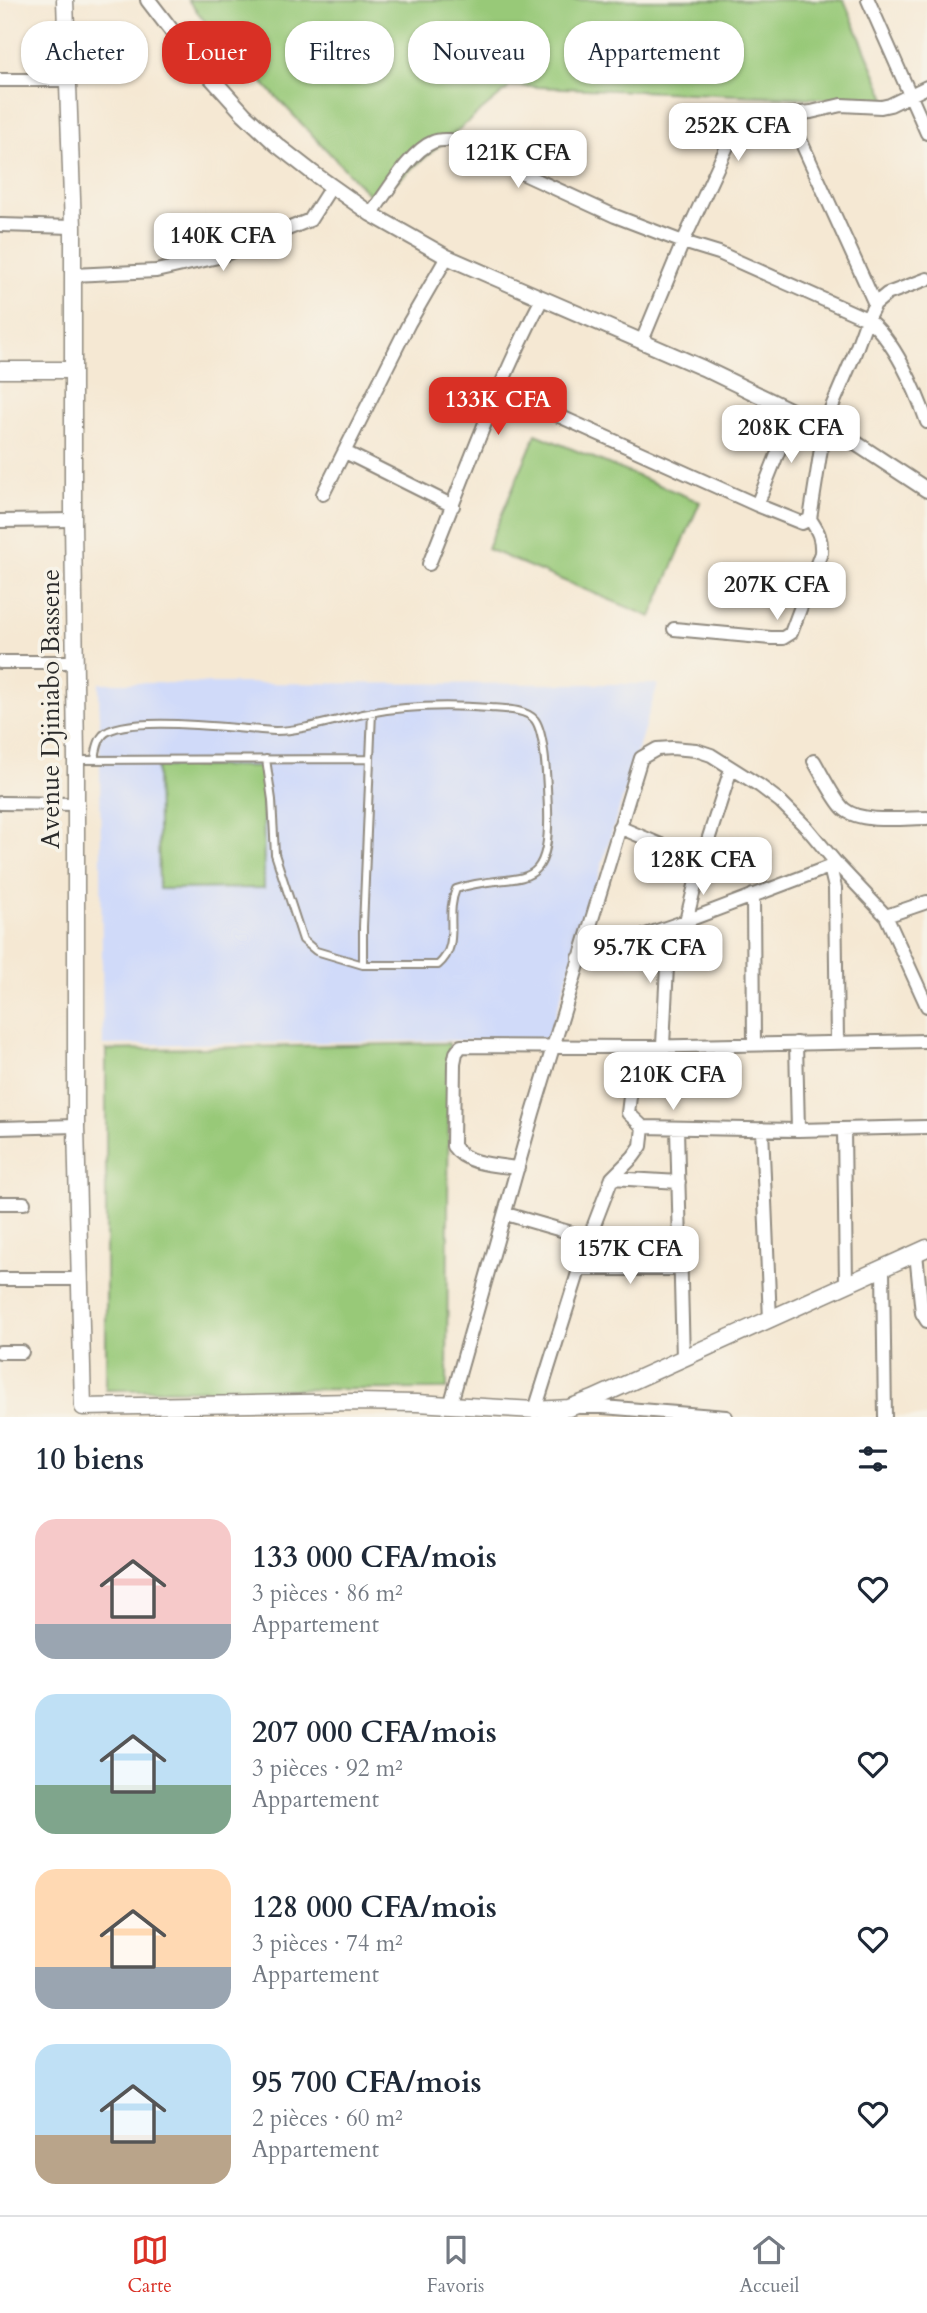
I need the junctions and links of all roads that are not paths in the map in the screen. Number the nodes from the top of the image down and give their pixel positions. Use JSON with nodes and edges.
{"nodes":[{"id":1,"x":65,"y":0,"type":"edge"},
{"id":2,"x":148,"y":0,"type":"edge"},
{"id":3,"x":867,"y":0,"type":"edge"},
{"id":4,"x":66,"y":21,"type":"edge"},
{"id":5,"x":0,"y":80,"type":"edge"},
{"id":6,"x":21,"y":80,"type":"edge"},
{"id":7,"x":68,"y":84,"type":"edge"},
{"id":8,"x":927,"y":87,"type":"edge"},
{"id":9,"x":910,"y":94,"type":"junction"},
{"id":10,"x":789,"y":115,"type":"junction"},
{"id":11,"x":927,"y":132,"type":"edge"},
{"id":12,"x":331,"y":187,"type":"junction"},
{"id":13,"x":371,"y":214,"type":"junction"},
{"id":14,"x":0,"y":225,"type":"edge"},
{"id":15,"x":73,"y":227,"type":"junction"},
{"id":16,"x":683,"y":242,"type":"junction"},
{"id":17,"x":447,"y":257,"type":"junction"},
{"id":18,"x":73,"y":275,"type":"junction"},
{"id":19,"x":927,"y":278,"type":"edge"},
{"id":20,"x":541,"y":299,"type":"junction"},
{"id":21,"x":875,"y":304,"type":"junction"},
{"id":22,"x":867,"y":319,"type":"junction"},
{"id":23,"x":642,"y":341,"type":"junction"},
{"id":24,"x":0,"y":370,"type":"edge"},
{"id":25,"x":73,"y":370,"type":"junction"},
{"id":26,"x":499,"y":389,"type":"junction"},
{"id":27,"x":794,"y":412,"type":"junction"},
{"id":28,"x":927,"y":422,"type":"edge"},
{"id":29,"x":825,"y":423,"type":"junction"},
{"id":30,"x":345,"y":452,"type":"junction"},
{"id":31,"x":927,"y":489,"type":"edge"},
{"id":32,"x":323,"y":494,"type":"dead end"},
{"id":33,"x":757,"y":505,"type":"junction"},
{"id":34,"x":453,"y":506,"type":"junction"},
{"id":35,"x":810,"y":519,"type":"junction"},
{"id":36,"x":73,"y":520,"type":"junction"},
{"id":37,"x":0,"y":521,"type":"edge"},
{"id":38,"x":429,"y":564,"type":"dead end"},
{"id":39,"x":674,"y":629,"type":"dead end"},
{"id":40,"x":0,"y":662,"type":"edge"},
{"id":41,"x":75,"y":662,"type":"junction"},
{"id":42,"x":372,"y":712,"type":"junction"},
{"id":43,"x":266,"y":759,"type":"junction"},
{"id":44,"x":76,"y":760,"type":"junction"},
{"id":45,"x":95,"y":760,"type":"junction"},
{"id":46,"x":370,"y":760,"type":"junction"},
{"id":47,"x":814,"y":761,"type":"dead end"},
{"id":48,"x":731,"y":769,"type":"junction"},
{"id":49,"x":0,"y":803,"type":"edge"},
{"id":50,"x":76,"y":804,"type":"junction"},
{"id":51,"x":927,"y":818,"type":"edge"},
{"id":52,"x":619,"y":827,"type":"junction"},
{"id":53,"x":701,"y":862,"type":"junction"},
{"id":54,"x":834,"y":865,"type":"junction"},
{"id":55,"x":753,"y":895,"type":"junction"},
{"id":56,"x":927,"y":902,"type":"edge"},
{"id":57,"x":886,"y":916,"type":"junction"},
{"id":58,"x":686,"y":921,"type":"junction"},
{"id":59,"x":669,"y":927,"type":"junction"},
{"id":60,"x":579,"y":958,"type":"junction"},
{"id":61,"x":363,"y":965,"type":"junction"},
{"id":62,"x":927,"y":1006,"type":"edge"},
{"id":63,"x":927,"y":1041,"type":"edge"},
{"id":64,"x":837,"y":1042,"type":"junction"},
{"id":65,"x":796,"y":1043,"type":"junction"},
{"id":66,"x":754,"y":1044,"type":"junction"},
{"id":67,"x":663,"y":1045,"type":"junction"},
{"id":68,"x":636,"y":1047,"type":"junction"},
{"id":69,"x":553,"y":1048,"type":"junction"},
{"id":70,"x":76,"y":1126,"type":"junction"},
{"id":71,"x":643,"y":1127,"type":"junction"},
{"id":72,"x":927,"y":1127,"type":"edge"},
{"id":73,"x":0,"y":1128,"type":"edge"},
{"id":74,"x":677,"y":1129,"type":"junction"},
{"id":75,"x":762,"y":1129,"type":"junction"},
{"id":76,"x":844,"y":1129,"type":"junction"},
{"id":77,"x":798,"y":1130,"type":"junction"},
{"id":78,"x":518,"y":1168,"type":"junction"},
{"id":79,"x":612,"y":1178,"type":"junction"},
{"id":80,"x":679,"y":1182,"type":"junction"},
{"id":81,"x":0,"y":1203,"type":"edge"},
{"id":82,"x":24,"y":1203,"type":"dead end"},
{"id":83,"x":506,"y":1214,"type":"junction"},
{"id":84,"x":589,"y":1238,"type":"junction"},
{"id":85,"x":921,"y":1251,"type":"edge"},
{"id":86,"x":579,"y":1269,"type":"junction"},
{"id":87,"x":681,"y":1269,"type":"junction"},
{"id":88,"x":883,"y":1269,"type":"junction"},
{"id":89,"x":0,"y":1279,"type":"edge"},
{"id":90,"x":80,"y":1279,"type":"junction"},
{"id":91,"x":846,"y":1285,"type":"junction"},
{"id":92,"x":770,"y":1320,"type":"junction"},
{"id":93,"x":927,"y":1321,"type":"edge"},
{"id":94,"x":0,"y":1352,"type":"edge"},
{"id":95,"x":22,"y":1352,"type":"dead end"},
{"id":96,"x":683,"y":1359,"type":"junction"},
{"id":97,"x":450,"y":1406,"type":"junction"},
{"id":98,"x":569,"y":1408,"type":"junction"},
{"id":99,"x":535,"y":1410,"type":"junction"},
{"id":100,"x":83,"y":1412,"type":"edge"},
{"id":101,"x":726,"y":1417,"type":"edge"},
{"id":102,"x":885,"y":1417,"type":"edge"}],
"edges":[{"from":1,"to":4,"type":"main road","name":"Avenue Djiniabo Bassene"},
{"from":2,"to":12,"type":"street"},
{"from":3,"to":9,"type":"street"},
{"from":5,"to":6,"type":"street"},
{"from":7,"to":15,"type":"main road","name":"Avenue Djiniabo Bassene"},
{"from":8,"to":9,"type":"street"},
{"from":9,"to":10,"type":"street"},
{"from":9,"to":11,"type":"street"},
{"from":10,"to":16,"type":"street"},
{"from":10,"to":21,"type":"street"},
{"from":12,"to":13,"type":"street"},
{"from":12,"to":18,"type":"street"},
{"from":13,"to":16,"type":"street"},
{"from":13,"to":17,"type":"street"},
{"from":14,"to":15,"type":"street"},
{"from":15,"to":18,"type":"main road","name":"Avenue Djiniabo Bassene"},
{"from":16,"to":22,"type":"street"},
{"from":16,"to":23,"type":"street"},
{"from":17,"to":20,"type":"street"},
{"from":17,"to":30,"type":"street"},
{"from":18,"to":25,"type":"main road","name":"Avenue Djiniabo Bassene"},
{"from":19,"to":21,"type":"street"},
{"from":20,"to":23,"type":"street"},
{"from":20,"to":26,"type":"street"},
{"from":21,"to":22,"type":"street"},
{"from":22,"to":28,"type":"street"},
{"from":22,"to":29,"type":"street"},
{"from":23,"to":27,"type":"street"},
{"from":24,"to":25,"type":"main road"},
{"from":25,"to":36,"type":"main road","name":"Avenue Djiniabo Bassene"},
{"from":26,"to":33,"type":"street"},
{"from":26,"to":34,"type":"street"},
{"from":27,"to":29,"type":"street"},
{"from":27,"to":33,"type":"street"},
{"from":29,"to":31,"type":"street"},
{"from":29,"to":35,"type":"street"},
{"from":30,"to":32,"type":"street"},
{"from":30,"to":34,"type":"street"},
{"from":33,"to":35,"type":"street"},
{"from":34,"to":38,"type":"street"},
{"from":35,"to":39,"type":"street"},
{"from":36,"to":37,"type":"street"},
{"from":36,"to":41,"type":"main road","name":"Avenue Djiniabo Bassene"},
{"from":40,"to":41,"type":"street"},
{"from":41,"to":44,"type":"main road","name":"Avenue Djiniabo Bassene"},
{"from":42,"to":45,"type":"lane"},
{"from":42,"to":46,"type":"lane"},
{"from":42,"to":61,"type":"lane"},
{"from":43,"to":45,"type":"lane"},
{"from":43,"to":46,"type":"lane"},
{"from":43,"to":61,"type":"lane"},
{"from":44,"to":45,"type":"lane"},
{"from":44,"to":50,"type":"main road","name":"Avenue Djiniabo Bassene"},
{"from":46,"to":61,"type":"lane"},
{"from":47,"to":51,"type":"street"},
{"from":48,"to":52,"type":"street"},
{"from":48,"to":53,"type":"street"},
{"from":48,"to":54,"type":"street"},
{"from":49,"to":50,"type":"street"},
{"from":50,"to":70,"type":"main road","name":"Avenue Djiniabo Bassene"},
{"from":52,"to":53,"type":"street"},
{"from":52,"to":60,"type":"street"},
{"from":53,"to":58,"type":"street"},
{"from":54,"to":55,"type":"street"},
{"from":54,"to":57,"type":"street"},
{"from":54,"to":64,"type":"street"},
{"from":55,"to":58,"type":"street"},
{"from":55,"to":66,"type":"street"},
{"from":56,"to":57,"type":"street"},
{"from":57,"to":62,"type":"street"},
{"from":58,"to":59,"type":"street"},
{"from":59,"to":60,"type":"street"},
{"from":59,"to":67,"type":"street"},
{"from":60,"to":69,"type":"street"},
{"from":63,"to":64,"type":"street"},
{"from":64,"to":65,"type":"street"},
{"from":65,"to":66,"type":"street"},
{"from":65,"to":77,"type":"street"},
{"from":66,"to":67,"type":"street"},
{"from":67,"to":68,"type":"street"},
{"from":68,"to":69,"type":"street"},
{"from":68,"to":71,"type":"street"},
{"from":69,"to":78,"type":"street"},
{"from":69,"to":78,"type":"street"},
{"from":70,"to":73,"type":"street"},
{"from":70,"to":90,"type":"main road","name":"Avenue Djiniabo Bassene"},
{"from":71,"to":74,"type":"street"},
{"from":71,"to":79,"type":"street"},
{"from":72,"to":76,"type":"street"},
{"from":74,"to":75,"type":"street"},
{"from":74,"to":80,"type":"street"},
{"from":75,"to":77,"type":"street"},
{"from":75,"to":92,"type":"street"},
{"from":76,"to":77,"type":"street"},
{"from":76,"to":91,"type":"street"},
{"from":78,"to":83,"type":"street"},
{"from":79,"to":80,"type":"street"},
{"from":79,"to":84,"type":"street"},
{"from":80,"to":87,"type":"street"},
{"from":81,"to":82,"type":"street"},
{"from":83,"to":84,"type":"street"},
{"from":83,"to":97,"type":"street"},
{"from":84,"to":86,"type":"street"},
{"from":85,"to":88,"type":"main road"},
{"from":85,"to":93,"type":"street"},
{"from":86,"to":87,"type":"street"},
{"from":86,"to":99,"type":"street"},
{"from":87,"to":96,"type":"street"},
{"from":88,"to":91,"type":"main road"},
{"from":88,"to":102,"type":"street"},
{"from":89,"to":90,"type":"street"},
{"from":90,"to":100,"type":"main road","name":"Avenue Djiniabo Bassene"},
{"from":91,"to":92,"type":"main road"},
{"from":92,"to":96,"type":"main road"},
{"from":94,"to":95,"type":"street"},
{"from":96,"to":98,"type":"main road"},
{"from":97,"to":99,"type":"main road"},
{"from":97,"to":100,"type":"main road"},
{"from":98,"to":99,"type":"main road"},
{"from":98,"to":101,"type":"street"}]}
